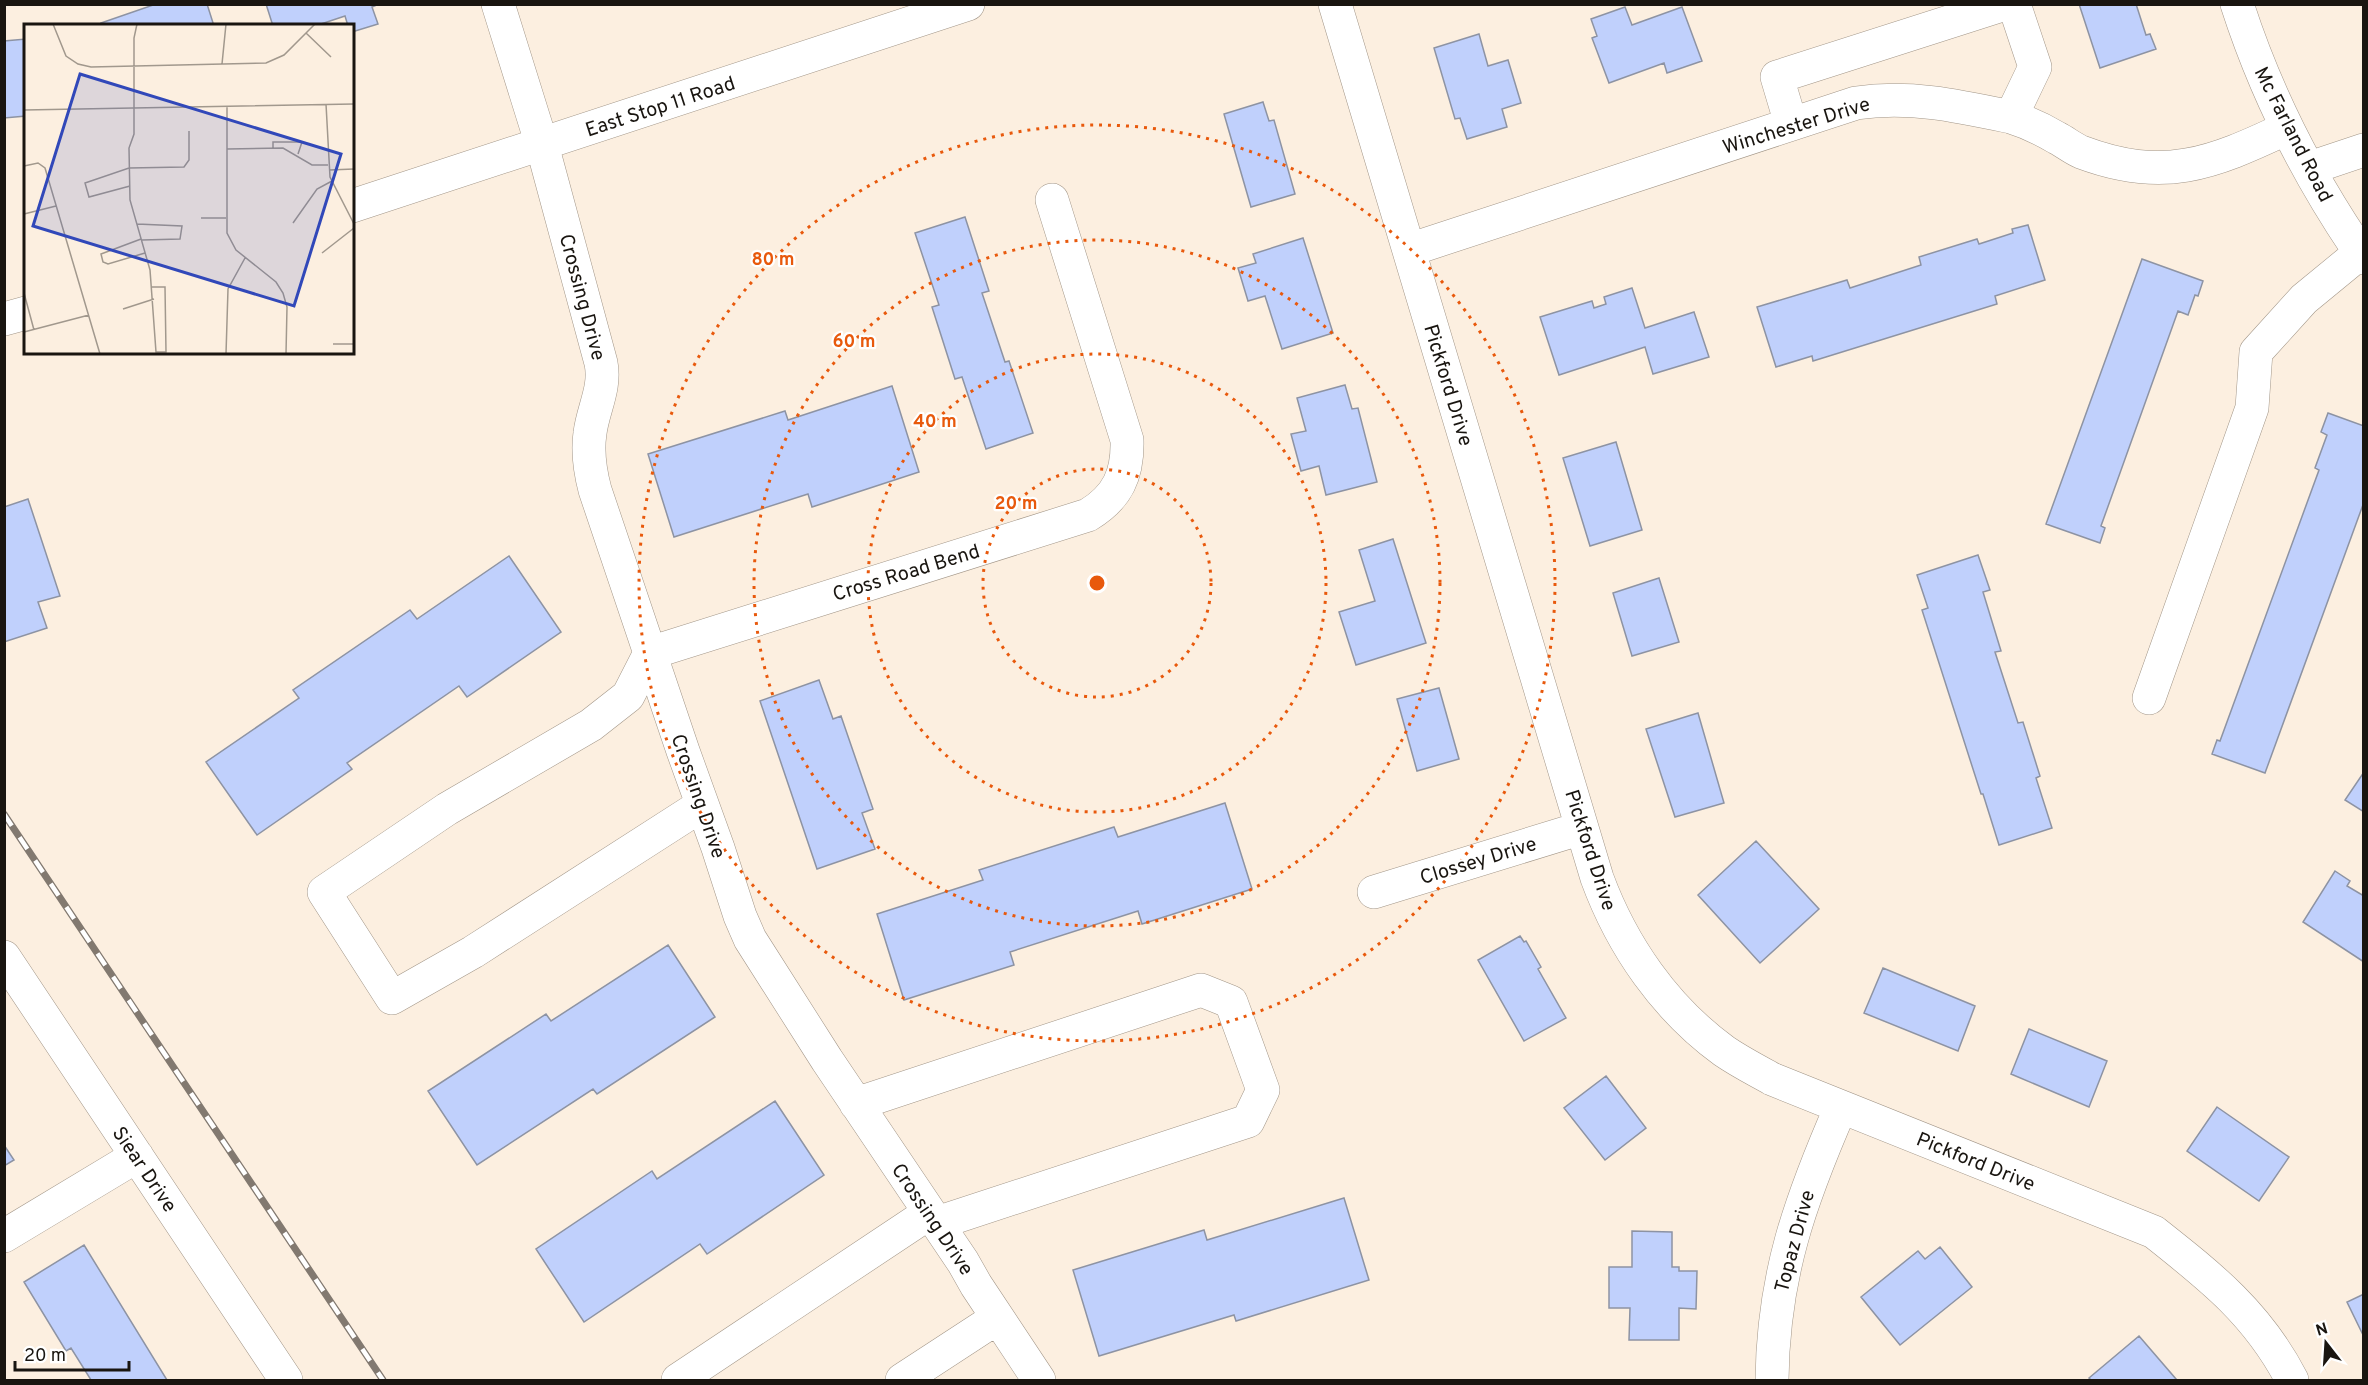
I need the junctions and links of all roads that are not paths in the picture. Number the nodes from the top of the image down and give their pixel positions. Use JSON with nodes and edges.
{"nodes":[{"id":1,"x":498,"y":4,"type":"edge"},
{"id":2,"x":968,"y":4,"type":"edge"},
{"id":3,"x":1335,"y":4,"type":"edge"},
{"id":4,"x":2005,"y":4,"type":"edge"},
{"id":5,"x":2014,"y":4,"type":"edge"},
{"id":6,"x":2237,"y":4,"type":"edge"},
{"id":7,"x":2011,"y":117,"type":"junction"},
{"id":8,"x":1791,"y":124,"type":"junction"},
{"id":9,"x":2287,"y":128,"type":"junction"},
{"id":10,"x":542,"y":145,"type":"junction"},
{"id":11,"x":2364,"y":150,"type":"edge"},
{"id":12,"x":2310,"y":168,"type":"junction"},
{"id":13,"x":1052,"y":200,"type":"dead end"},
{"id":14,"x":354,"y":205,"type":"edge"},
{"id":15,"x":1409,"y":250,"type":"junction"},
{"id":16,"x":2362,"y":255,"type":"edge"},
{"id":17,"x":24,"y":314,"type":"edge"},
{"id":18,"x":4,"y":320,"type":"edge"},
{"id":19,"x":650,"y":652,"type":"junction"},
{"id":20,"x":2149,"y":698,"type":"dead end"},
{"id":21,"x":702,"y":804,"type":"junction"},
{"id":22,"x":1582,"y":828,"type":"junction"},
{"id":23,"x":1374,"y":892,"type":"dead end"},
{"id":24,"x":4,"y":957,"type":"edge"},
{"id":25,"x":856,"y":1104,"type":"junction"},
{"id":26,"x":1841,"y":1107,"type":"junction"},
{"id":27,"x":137,"y":1156,"type":"junction"},
{"id":28,"x":933,"y":1218,"type":"junction"},
{"id":29,"x":4,"y":1236,"type":"edge"},
{"id":30,"x":997,"y":1318,"type":"junction"},
{"id":31,"x":286,"y":1380,"type":"edge"},
{"id":32,"x":678,"y":1380,"type":"edge"},
{"id":33,"x":902,"y":1380,"type":"edge"},
{"id":34,"x":1040,"y":1380,"type":"edge"},
{"id":35,"x":1772,"y":1380,"type":"edge"},
{"id":36,"x":2292,"y":1380,"type":"edge"}],
"edges":[{"from":1,"to":10,"type":"street","name":"Crossing Drive"},
{"from":2,"to":10,"type":"street","name":"East Stop 11 Road"},
{"from":3,"to":15,"type":"street","name":"Pickford Drive"},
{"from":4,"to":8,"type":"street"},
{"from":5,"to":7,"type":"street"},
{"from":6,"to":9,"type":"street","name":"Mc Farland Road"},
{"from":7,"to":8,"type":"street","name":"Winchester Drive"},
{"from":7,"to":9,"type":"street","name":"Winchester Drive"},
{"from":8,"to":15,"type":"street","name":"Winchester Drive"},
{"from":9,"to":12,"type":"street","name":"Mc Farland Road"},
{"from":10,"to":14,"type":"street","name":"East Stop 11 Road"},
{"from":10,"to":19,"type":"street","name":"Crossing Drive"},
{"from":11,"to":12,"type":"street"},
{"from":12,"to":16,"type":"street","name":"Mc Farland Road"},
{"from":13,"to":19,"type":"street","name":"Cross Road Bend"},
{"from":15,"to":22,"type":"street","name":"Pickford Drive"},
{"from":16,"to":20,"type":"street"},
{"from":17,"to":18,"type":"street"},
{"from":19,"to":21,"type":"street","name":"Crossing Drive"},
{"from":19,"to":21,"type":"street"},
{"from":21,"to":25,"type":"street","name":"Crossing Drive"},
{"from":22,"to":23,"type":"street","name":"Clossey Drive"},
{"from":22,"to":26,"type":"street","name":"Pickford Drive"},
{"from":24,"to":27,"type":"street","name":"Siear Drive"},
{"from":25,"to":28,"type":"street","name":"Crossing Drive"},
{"from":25,"to":28,"type":"street"},
{"from":26,"to":35,"type":"street","name":"Topaz Drive"},
{"from":26,"to":36,"type":"street","name":"Pickford Drive"},
{"from":27,"to":29,"type":"street"},
{"from":27,"to":31,"type":"street","name":"Siear Drive"},
{"from":28,"to":30,"type":"street","name":"Crossing Drive"},
{"from":28,"to":32,"type":"street"},
{"from":30,"to":33,"type":"street"},
{"from":30,"to":34,"type":"street","name":"Crossing Drive"}]}
